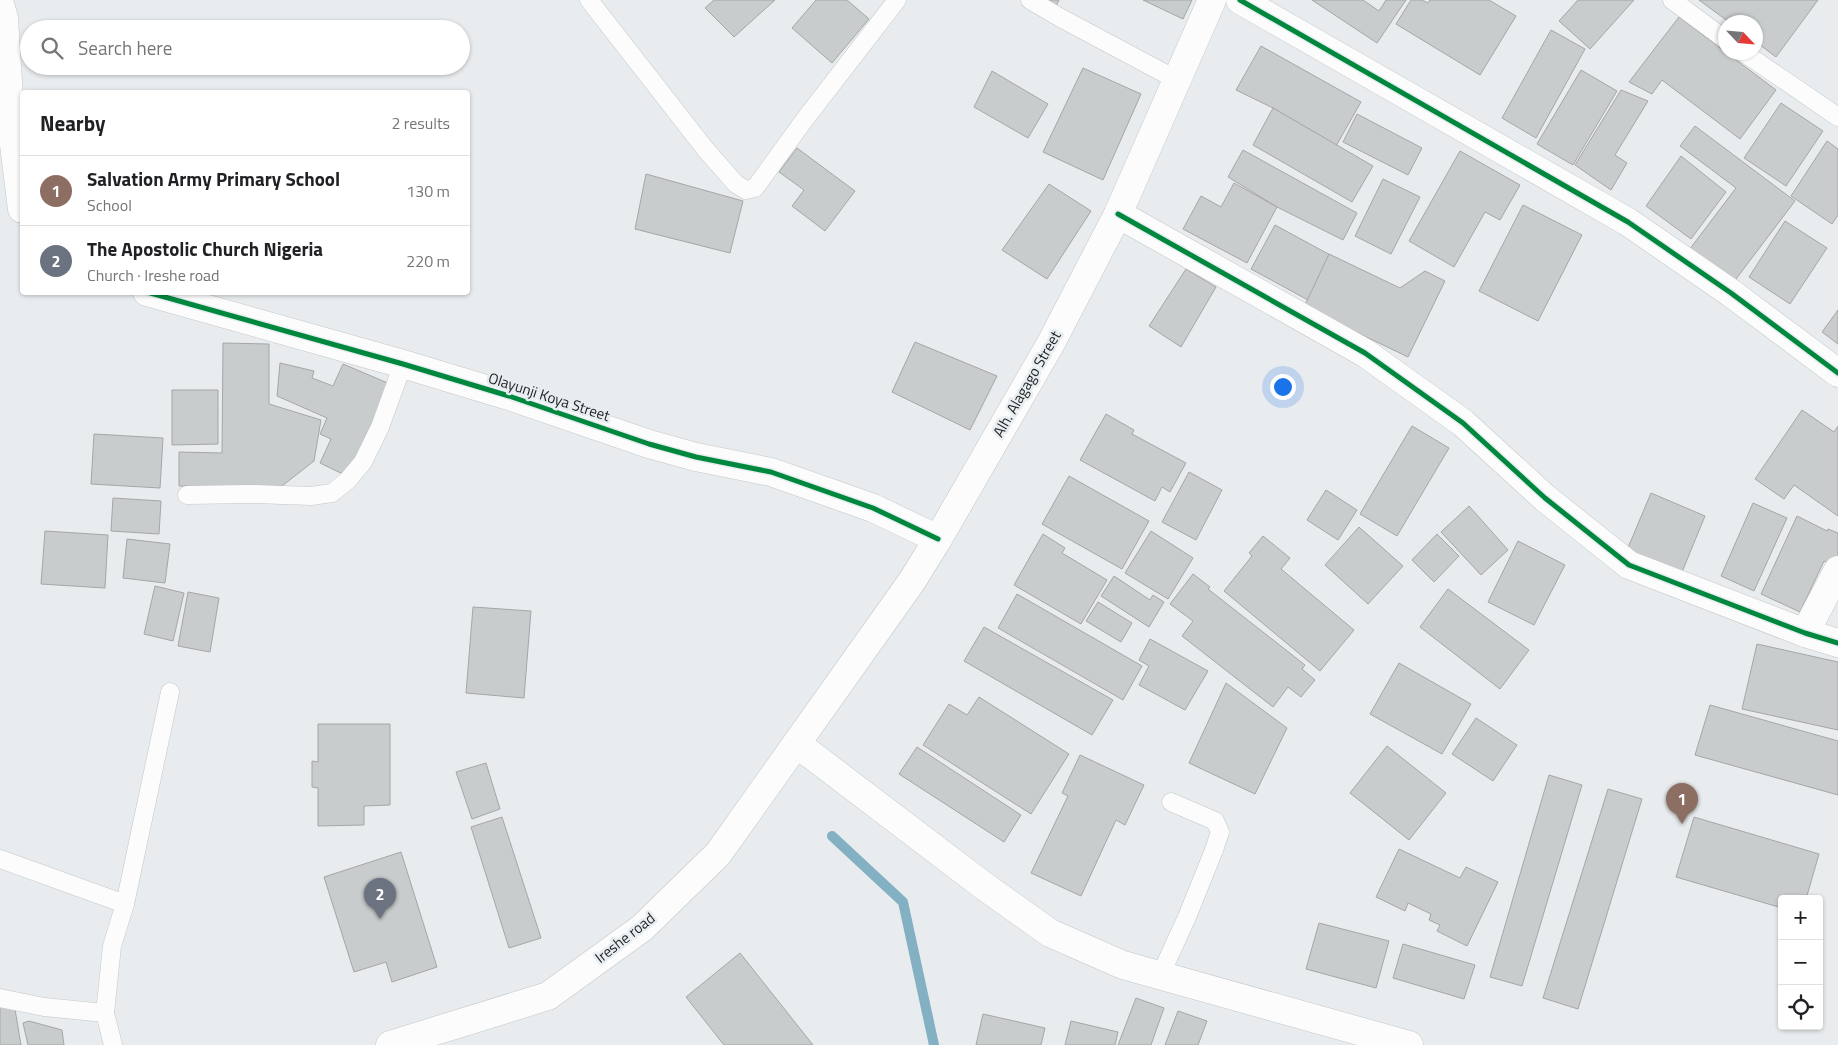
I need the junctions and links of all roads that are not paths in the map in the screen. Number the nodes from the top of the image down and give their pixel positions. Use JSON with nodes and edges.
{"nodes":[{"id":1,"x":589,"y":0,"type":"edge"},
{"id":2,"x":897,"y":0,"type":"edge"},
{"id":3,"x":1030,"y":0,"type":"edge"},
{"id":4,"x":1212,"y":0,"type":"edge"},
{"id":5,"x":1240,"y":0,"type":"edge"},
{"id":6,"x":1672,"y":0,"type":"edge"},
{"id":7,"x":0,"y":4,"type":"edge"},
{"id":8,"x":1718,"y":34,"type":"edge"},
{"id":9,"x":1755,"y":60,"type":"edge"},
{"id":10,"x":1177,"y":80,"type":"junction"},
{"id":11,"x":1838,"y":117,"type":"edge"},
{"id":12,"x":20,"y":193,"type":"edge"},
{"id":13,"x":1118,"y":214,"type":"junction"},
{"id":14,"x":158,"y":295,"type":"edge"},
{"id":15,"x":403,"y":364,"type":"junction"},
{"id":16,"x":1838,"y":373,"type":"edge"},
{"id":17,"x":187,"y":495,"type":"dead end"},
{"id":18,"x":938,"y":539,"type":"junction"},
{"id":19,"x":1838,"y":570,"type":"edge"},
{"id":20,"x":1805,"y":633,"type":"junction"},
{"id":21,"x":1838,"y":643,"type":"edge"},
{"id":22,"x":170,"y":692,"type":"dead end"},
{"id":23,"x":797,"y":744,"type":"junction"},
{"id":24,"x":1171,"y":802,"type":"dead end"},
{"id":25,"x":0,"y":859,"type":"edge"},
{"id":26,"x":125,"y":904,"type":"junction"},
{"id":27,"x":1160,"y":976,"type":"junction"},
{"id":28,"x":0,"y":998,"type":"edge"},
{"id":29,"x":105,"y":1013,"type":"junction"},
{"id":30,"x":113,"y":1045,"type":"edge"},
{"id":31,"x":390,"y":1045,"type":"edge"},
{"id":32,"x":1409,"y":1045,"type":"edge"}],
"edges":[{"from":1,"to":2,"type":"lane"},
{"from":3,"to":10,"type":"lane"},
{"from":4,"to":10,"type":"street","name":"Alh. Alagago Street"},
{"from":5,"to":16,"type":"street"},
{"from":6,"to":8,"type":"lane"},
{"from":7,"to":12,"type":"street"},
{"from":9,"to":11,"type":"lane"},
{"from":10,"to":13,"type":"street","name":"Alh. Alagago Street"},
{"from":13,"to":18,"type":"street","name":"Alh. Alagago Street"},
{"from":13,"to":20,"type":"street"},
{"from":14,"to":15,"type":"street","name":"Olayunji Koya Street"},
{"from":15,"to":17,"type":"lane"},
{"from":15,"to":18,"type":"street","name":"Olayunji Koya Street"},
{"from":18,"to":23,"type":"street","name":"Alh. Alagago Street"},
{"from":19,"to":20,"type":"street"},
{"from":20,"to":21,"type":"street"},
{"from":22,"to":26,"type":"lane"},
{"from":23,"to":27,"type":"street"},
{"from":23,"to":31,"type":"street","name":"Ireshe road"},
{"from":24,"to":27,"type":"lane"},
{"from":25,"to":26,"type":"lane"},
{"from":26,"to":29,"type":"lane"},
{"from":27,"to":32,"type":"street"},
{"from":28,"to":29,"type":"lane"},
{"from":29,"to":30,"type":"lane"}]}
